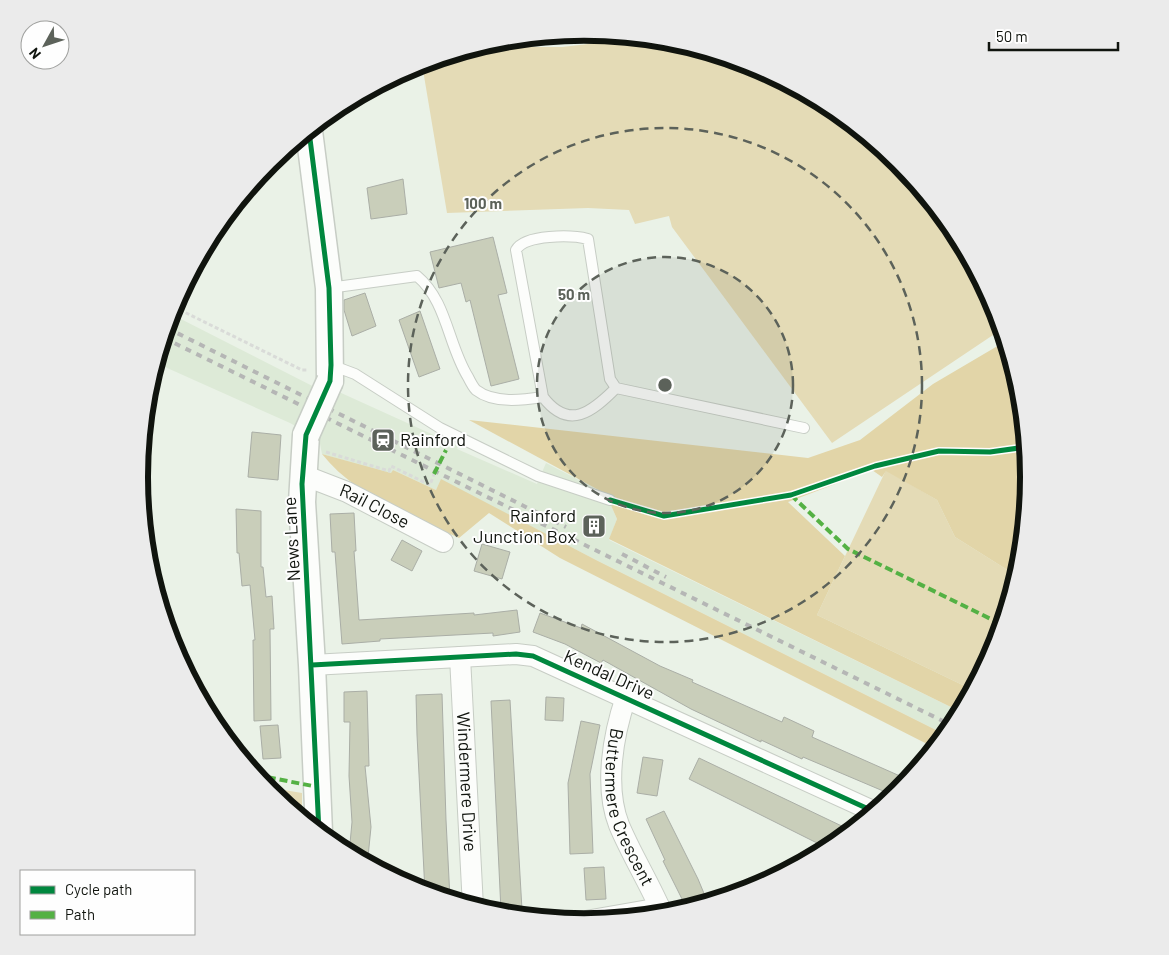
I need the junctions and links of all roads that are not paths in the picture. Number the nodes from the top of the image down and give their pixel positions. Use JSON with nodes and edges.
{"nodes":[{"id":1,"x":310,"y":139,"type":"edge"},
{"id":2,"x":328,"y":288,"type":"junction"},
{"id":3,"x":330,"y":373,"type":"junction"},
{"id":4,"x":616,"y":388,"type":"junction"},
{"id":5,"x":543,"y":396,"type":"junction"},
{"id":6,"x":804,"y":428,"type":"dead end"},
{"id":7,"x":303,"y":475,"type":"junction"},
{"id":8,"x":610,"y":500,"type":"dead end"},
{"id":9,"x":443,"y":542,"type":"dead end"},
{"id":10,"x":460,"y":657,"type":"junction"},
{"id":11,"x":312,"y":665,"type":"junction"},
{"id":12,"x":626,"y":697,"type":"junction"},
{"id":13,"x":868,"y":809,"type":"edge"},
{"id":14,"x":319,"y":824,"type":"edge"},
{"id":15,"x":473,"y":899,"type":"edge"},
{"id":16,"x":660,"y":907,"type":"edge"}],
"edges":[{"from":1,"to":2,"type":"street","name":"News Lane"},
{"from":2,"to":3,"type":"street","name":"News Lane"},
{"from":2,"to":5,"type":"lane"},
{"from":3,"to":7,"type":"street","name":"News Lane","bridge":true},
{"from":3,"to":8,"type":"lane"},
{"from":4,"to":5,"type":"lane"},
{"from":4,"to":5,"type":"lane"},
{"from":4,"to":6,"type":"lane"},
{"from":7,"to":9,"type":"street","name":"Rail Close"},
{"from":7,"to":11,"type":"street","name":"News Lane"},
{"from":10,"to":11,"type":"street","name":"Kendal Drive"},
{"from":10,"to":12,"type":"street","name":"Kendal Drive"},
{"from":10,"to":15,"type":"street","name":"Windermere Drive"},
{"from":11,"to":14,"type":"street","name":"News Lane"},
{"from":12,"to":13,"type":"street","name":"Kendal Drive"},
{"from":12,"to":16,"type":"street","name":"Buttermere Crescent"}]}
